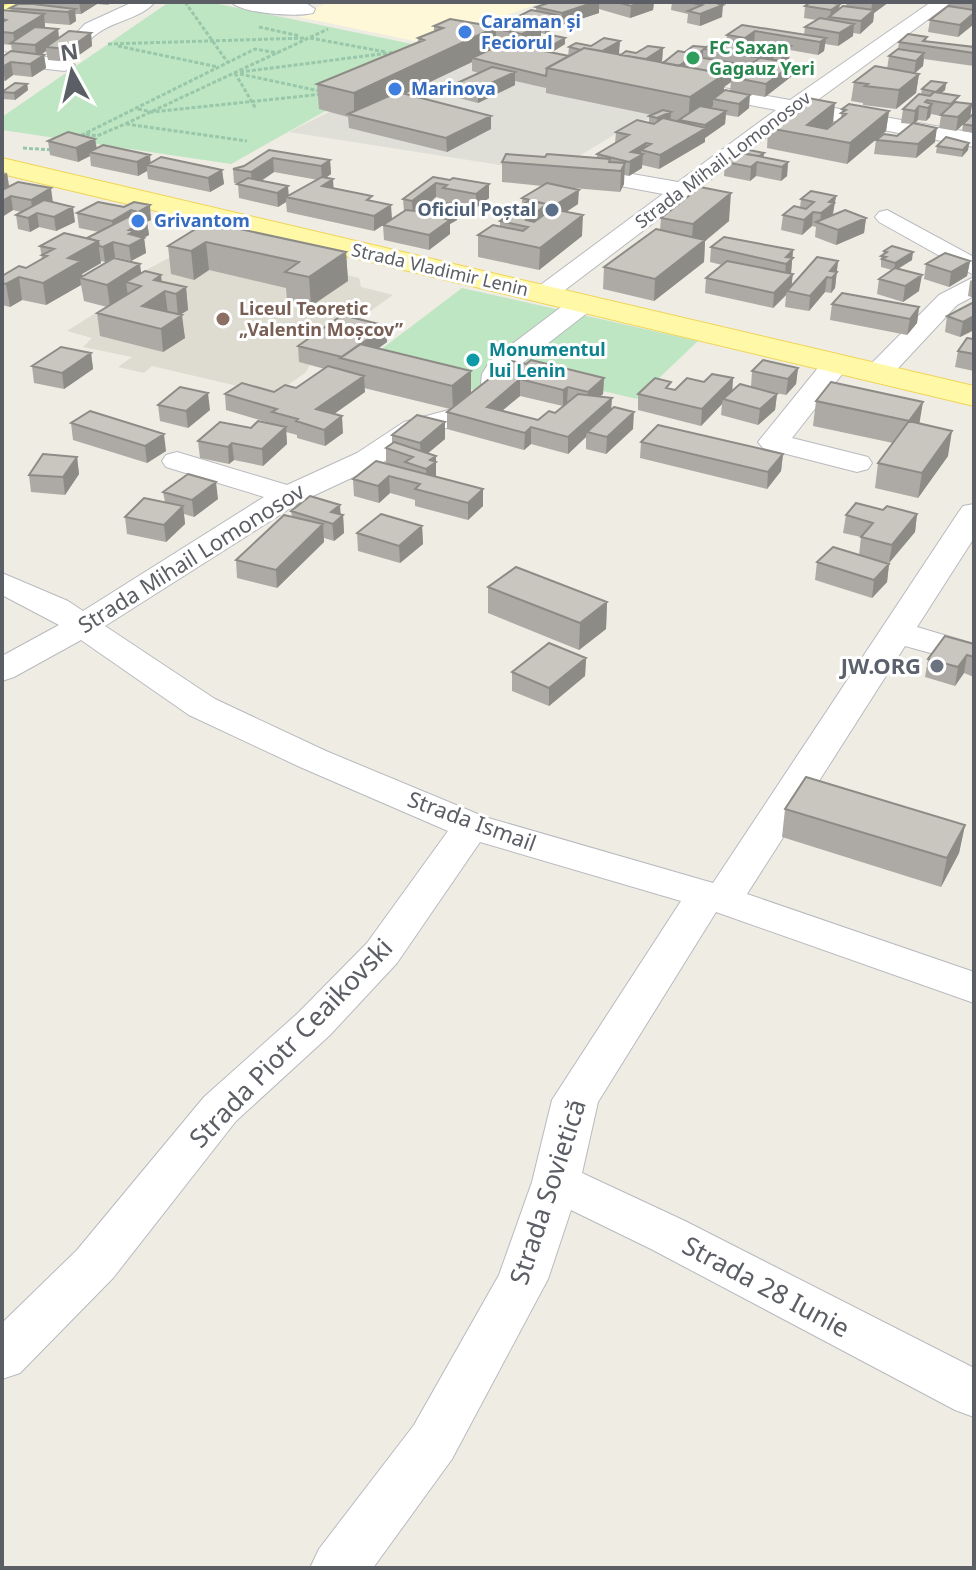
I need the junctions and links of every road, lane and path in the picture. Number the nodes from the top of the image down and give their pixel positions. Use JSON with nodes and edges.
{"nodes":[{"id":1,"x":26,"y":2,"type":"edge"},
{"id":2,"x":146,"y":2,"type":"edge"},
{"id":3,"x":185,"y":2,"type":"edge"},
{"id":4,"x":240,"y":2,"type":"edge"},
{"id":5,"x":288,"y":2,"type":"edge"},
{"id":6,"x":945,"y":9,"type":"edge"},
{"id":7,"x":2,"y":16,"type":"edge"},
{"id":8,"x":253,"y":26,"type":"dead end"},
{"id":9,"x":328,"y":29,"type":"dead end"},
{"id":10,"x":309,"y":38,"type":"junction"},
{"id":11,"x":213,"y":41,"type":"junction"},
{"id":12,"x":78,"y":42,"type":"edge"},
{"id":13,"x":406,"y":51,"type":"edge"},
{"id":14,"x":278,"y":53,"type":"junction"},
{"id":15,"x":391,"y":53,"type":"junction"},
{"id":16,"x":2,"y":58,"type":"edge"},
{"id":17,"x":228,"y":63,"type":"junction"},
{"id":18,"x":65,"y":65,"type":"dead end"},
{"id":19,"x":219,"y":67,"type":"junction"},
{"id":20,"x":235,"y":73,"type":"junction"},
{"id":21,"x":685,"y":86,"type":"edge"},
{"id":22,"x":176,"y":89,"type":"junction"},
{"id":23,"x":195,"y":91,"type":"junction"},
{"id":24,"x":251,"y":102,"type":"junction"},
{"id":25,"x":136,"y":108,"type":"junction"},
{"id":26,"x":792,"y":108,"type":"junction"},
{"id":27,"x":256,"y":109,"type":"dead end"},
{"id":28,"x":152,"y":112,"type":"junction"},
{"id":29,"x":125,"y":124,"type":"junction"},
{"id":30,"x":86,"y":134,"type":"junction"},
{"id":31,"x":75,"y":139,"type":"edge"},
{"id":32,"x":974,"y":140,"type":"edge"},
{"id":33,"x":247,"y":141,"type":"dead end"},
{"id":34,"x":64,"y":144,"type":"edge"},
{"id":35,"x":7,"y":157,"type":"edge"},
{"id":36,"x":568,"y":171,"type":"edge"},
{"id":37,"x":682,"y":190,"type":"junction"},
{"id":38,"x":887,"y":217,"type":"dead end"},
{"id":39,"x":974,"y":267,"type":"edge"},
{"id":40,"x":974,"y":285,"type":"edge"},
{"id":41,"x":544,"y":294,"type":"junction"},
{"id":42,"x":582,"y":304,"type":"junction"},
{"id":43,"x":836,"y":364,"type":"junction"},
{"id":44,"x":878,"y":373,"type":"junction"},
{"id":45,"x":974,"y":396,"type":"edge"},
{"id":46,"x":177,"y":461,"type":"dead end"},
{"id":47,"x":857,"y":463,"type":"dead end"},
{"id":48,"x":289,"y":495,"type":"junction"},
{"id":49,"x":974,"y":513,"type":"edge"},
{"id":50,"x":2,"y":583,"type":"edge"},
{"id":51,"x":82,"y":626,"type":"junction"},
{"id":52,"x":896,"y":632,"type":"junction"},
{"id":53,"x":974,"y":655,"type":"edge"},
{"id":54,"x":2,"y":670,"type":"edge"},
{"id":55,"x":471,"y":826,"type":"junction"},
{"id":56,"x":715,"y":898,"type":"junction"},
{"id":57,"x":974,"y":988,"type":"edge"},
{"id":58,"x":556,"y":1182,"type":"junction"},
{"id":59,"x":2,"y":1357,"type":"edge"},
{"id":60,"x":974,"y":1394,"type":"edge"},
{"id":61,"x":339,"y":1568,"type":"edge"}],
"edges":[{"from":1,"to":7,"type":"main road"},
{"from":2,"to":12,"type":"street"},
{"from":3,"to":11,"type":"path"},
{"from":4,"to":5,"type":"street"},
{"from":6,"to":26,"type":"street","name":"Strada Mihail Lomonosov"},
{"from":8,"to":10,"type":"path"},
{"from":9,"to":10,"type":"path"},
{"from":10,"to":11,"type":"path"},
{"from":10,"to":14,"type":"path"},
{"from":10,"to":15,"type":"path"},
{"from":11,"to":17,"type":"path"},
{"from":11,"to":19,"type":"path"},
{"from":13,"to":15,"type":"path"},
{"from":14,"to":17,"type":"path"},
{"from":14,"to":20,"type":"path"},
{"from":15,"to":20,"type":"path"},
{"from":16,"to":18,"type":"street"},
{"from":17,"to":19,"type":"path"},
{"from":19,"to":22,"type":"path"},
{"from":20,"to":23,"type":"path"},
{"from":20,"to":24,"type":"path"},
{"from":20,"to":24,"type":"path"},
{"from":21,"to":26,"type":"street"},
{"from":22,"to":23,"type":"path"},
{"from":22,"to":25,"type":"path"},
{"from":23,"to":28,"type":"path"},
{"from":24,"to":27,"type":"path"},
{"from":24,"to":28,"type":"path"},
{"from":25,"to":28,"type":"path"},
{"from":25,"to":30,"type":"path"},
{"from":26,"to":32,"type":"street"},
{"from":26,"to":37,"type":"street","name":"Strada Mihail Lomonosov"},
{"from":28,"to":29,"type":"path"},
{"from":29,"to":30,"type":"path"},
{"from":29,"to":33,"type":"path"},
{"from":30,"to":31,"type":"path"},
{"from":34,"to":35,"type":"path"},
{"from":35,"to":41,"type":"main road","name":"Strada Vladimir Lenin"},
{"from":36,"to":37,"type":"street"},
{"from":37,"to":41,"type":"street","name":"Strada Mihail Lomonosov"},
{"from":38,"to":39,"type":"street"},
{"from":40,"to":44,"type":"street"},
{"from":41,"to":42,"type":"main road","name":"Strada Vladimir Lenin"},
{"from":42,"to":43,"type":"main road","name":"Strada Vladimir Lenin"},
{"from":42,"to":48,"type":"street","name":"Strada Mihail Lomonosov"},
{"from":43,"to":44,"type":"main road","name":"Strada Vladimir Lenin"},
{"from":43,"to":47,"type":"street"},
{"from":44,"to":45,"type":"main road","name":"Strada Vladimir Lenin"},
{"from":46,"to":48,"type":"street"},
{"from":48,"to":51,"type":"street","name":"Strada Mihail Lomonosov"},
{"from":49,"to":52,"type":"street","name":"Strada Sovietică"},
{"from":50,"to":51,"type":"street","name":"Strada Ismail"},
{"from":51,"to":54,"type":"street","name":"Strada Mihail Lomonosov"},
{"from":51,"to":55,"type":"street","name":"Strada Ismail"},
{"from":52,"to":53,"type":"street"},
{"from":52,"to":56,"type":"street","name":"Strada Sovietică"},
{"from":55,"to":56,"type":"street","name":"Strada Ismail"},
{"from":55,"to":59,"type":"street","name":"Strada Piotr Ceaikovski"},
{"from":56,"to":57,"type":"street","name":"Strada Ismail"},
{"from":56,"to":58,"type":"street","name":"Strada Sovietică"},
{"from":58,"to":60,"type":"street","name":"Strada 28 Iunie"},
{"from":58,"to":61,"type":"street","name":"Strada Sovietică"}]}
